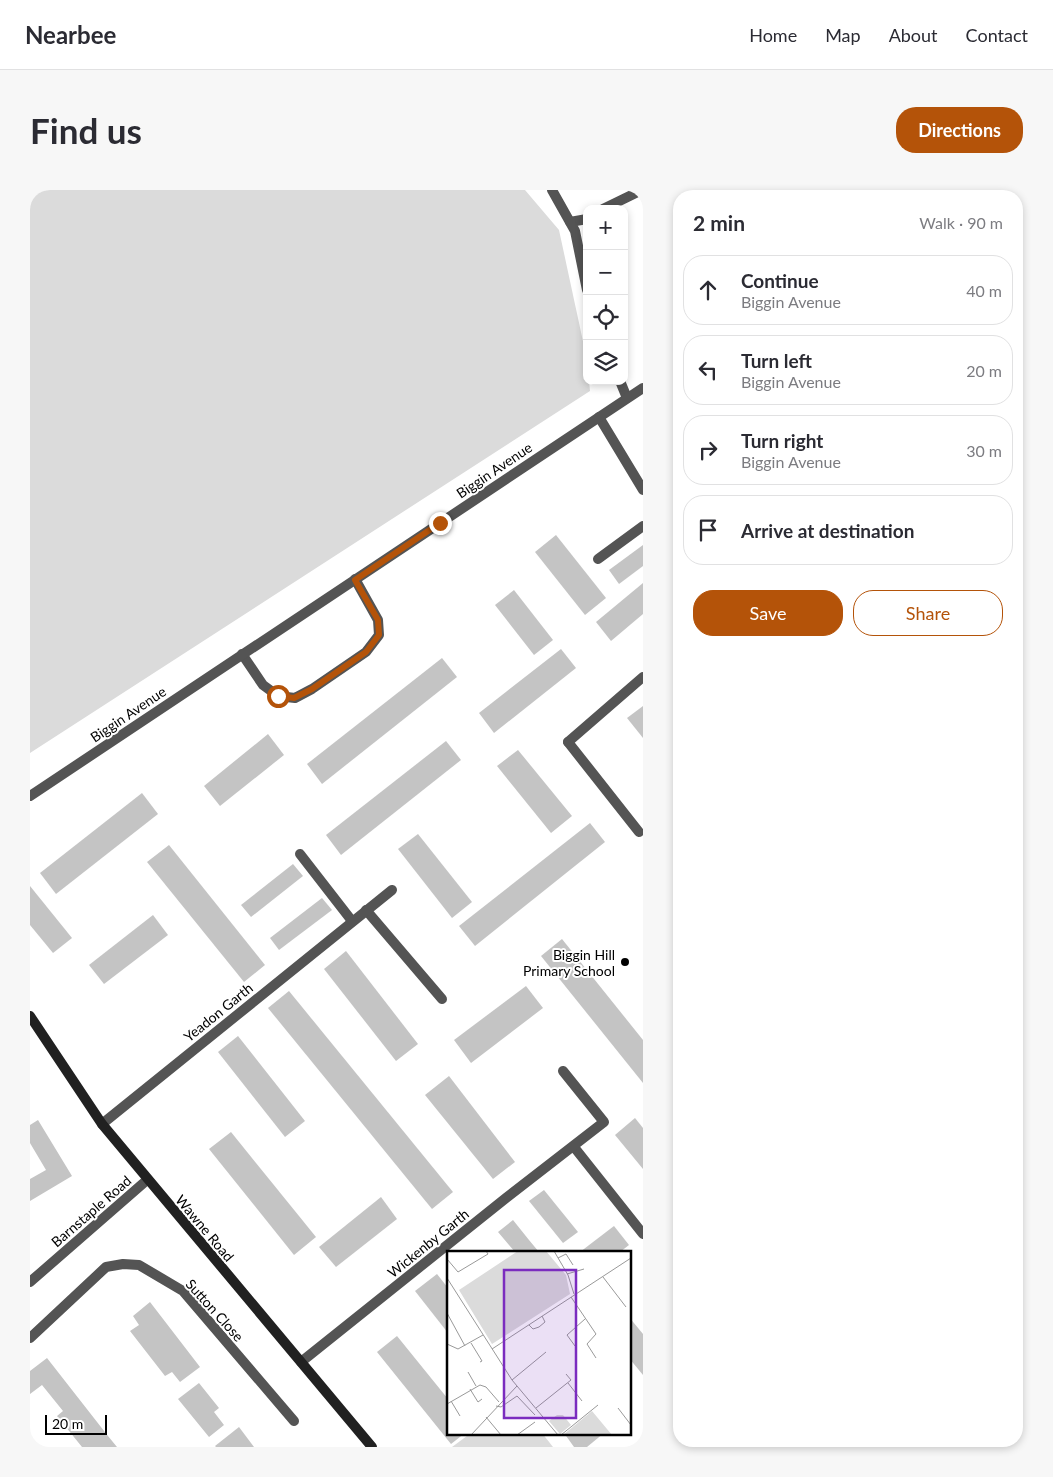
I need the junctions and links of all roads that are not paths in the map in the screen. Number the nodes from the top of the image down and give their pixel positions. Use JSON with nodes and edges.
{"nodes":[{"id":1,"x":552,"y":190,"type":"edge"},
{"id":2,"x":642,"y":190,"type":"edge"},
{"id":3,"x":611,"y":205,"type":"edge"},
{"id":4,"x":583,"y":219,"type":"edge"},
{"id":5,"x":570,"y":222,"type":"junction"},
{"id":6,"x":583,"y":270,"type":"edge"},
{"id":7,"x":622,"y":385,"type":"edge"},
{"id":8,"x":643,"y":388,"type":"edge"},
{"id":9,"x":627,"y":398,"type":"junction"},
{"id":10,"x":599,"y":417,"type":"junction"},
{"id":11,"x":643,"y":490,"type":"edge"},
{"id":12,"x":643,"y":526,"type":"edge"},
{"id":13,"x":598,"y":559,"type":"dead end"},
{"id":14,"x":355,"y":580,"type":"junction"},
{"id":15,"x":242,"y":654,"type":"junction"},
{"id":16,"x":643,"y":677,"type":"edge"},
{"id":17,"x":30,"y":796,"type":"edge"},
{"id":18,"x":638,"y":832,"type":"dead end"},
{"id":19,"x":300,"y":854,"type":"dead end"},
{"id":20,"x":392,"y":890,"type":"dead end"},
{"id":21,"x":366,"y":910,"type":"junction"},
{"id":22,"x":352,"y":921,"type":"junction"},
{"id":23,"x":442,"y":999,"type":"dead end"},
{"id":24,"x":30,"y":1016,"type":"edge"},
{"id":25,"x":563,"y":1071,"type":"dead end"},
{"id":26,"x":102,"y":1124,"type":"junction"},
{"id":27,"x":574,"y":1147,"type":"junction"},
{"id":28,"x":147,"y":1180,"type":"junction"},
{"id":29,"x":643,"y":1234,"type":"edge"},
{"id":30,"x":30,"y":1282,"type":"edge"},
{"id":31,"x":30,"y":1338,"type":"edge"},
{"id":32,"x":301,"y":1362,"type":"junction"},
{"id":33,"x":294,"y":1421,"type":"dead end"},
{"id":34,"x":372,"y":1447,"type":"edge"}],
"edges":[{"from":1,"to":5,"type":"street"},
{"from":2,"to":3,"type":"street"},
{"from":4,"to":5,"type":"street"},
{"from":5,"to":6,"type":"street"},
{"from":7,"to":9,"type":"street"},
{"from":8,"to":9,"type":"street","name":"Biggin Avenue"},
{"from":9,"to":10,"type":"street","name":"Biggin Avenue"},
{"from":10,"to":11,"type":"street"},
{"from":10,"to":14,"type":"street","name":"Biggin Avenue"},
{"from":12,"to":13,"type":"street"},
{"from":14,"to":15,"type":"street","name":"Biggin Avenue"},
{"from":14,"to":15,"type":"street"},
{"from":15,"to":17,"type":"street","name":"Biggin Avenue"},
{"from":16,"to":18,"type":"street"},
{"from":19,"to":22,"type":"street"},
{"from":20,"to":21,"type":"street","name":"Yeadon Garth"},
{"from":21,"to":22,"type":"street","name":"Yeadon Garth"},
{"from":21,"to":23,"type":"street"},
{"from":22,"to":26,"type":"street","name":"Yeadon Garth"},
{"from":24,"to":26,"type":"street","name":"Wawne Road"},
{"from":25,"to":27,"type":"street","name":"Wickenby Garth"},
{"from":26,"to":28,"type":"street","name":"Wawne Road"},
{"from":27,"to":29,"type":"street"},
{"from":27,"to":32,"type":"street","name":"Wickenby Garth"},
{"from":28,"to":30,"type":"street","name":"Barnstaple Road"},
{"from":28,"to":32,"type":"street","name":"Wawne Road"},
{"from":31,"to":33,"type":"street","name":"Sutton Close"},
{"from":32,"to":34,"type":"street","name":"Wawne Road"}]}
